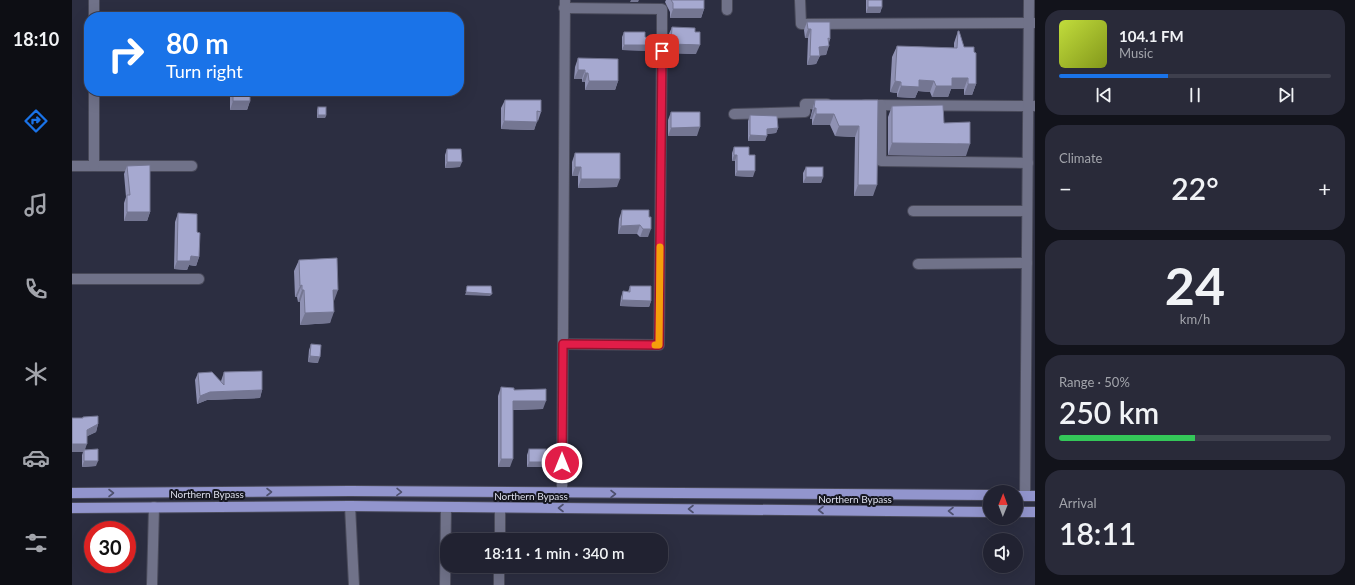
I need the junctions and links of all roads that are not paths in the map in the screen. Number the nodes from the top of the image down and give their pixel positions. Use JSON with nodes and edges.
{"nodes":[{"id":1,"x":94,"y":0,"type":"edge"},
{"id":2,"x":800,"y":0,"type":"edge"},
{"id":3,"x":1029,"y":0,"type":"edge"},
{"id":4,"x":564,"y":4,"type":"edge"},
{"id":5,"x":94,"y":12,"type":"edge"},
{"id":6,"x":1032,"y":23,"type":"edge"},
{"id":7,"x":94,"y":96,"type":"edge"},
{"id":8,"x":836,"y":104,"type":"edge"},
{"id":9,"x":858,"y":105,"type":"edge"},
{"id":10,"x":881,"y":105,"type":"junction"},
{"id":11,"x":1031,"y":106,"type":"edge"},
{"id":12,"x":734,"y":114,"type":"dead end"},
{"id":13,"x":1031,"y":121,"type":"edge"},
{"id":14,"x":1028,"y":163,"type":"junction"},
{"id":15,"x":72,"y":166,"type":"edge"},
{"id":16,"x":94,"y":166,"type":"junction"},
{"id":17,"x":192,"y":166,"type":"dead end"},
{"id":18,"x":1027,"y":211,"type":"junction"},
{"id":19,"x":913,"y":212,"type":"dead end"},
{"id":20,"x":1027,"y":263,"type":"junction"},
{"id":21,"x":918,"y":264,"type":"dead end"},
{"id":22,"x":72,"y":279,"type":"edge"},
{"id":23,"x":199,"y":279,"type":"dead end"},
{"id":24,"x":563,"y":344,"type":"junction"},
{"id":25,"x":212,"y":492,"type":"junction"},
{"id":26,"x":72,"y":493,"type":"edge"},
{"id":27,"x":562,"y":493,"type":"junction"},
{"id":28,"x":983,"y":496,"type":"edge"},
{"id":29,"x":1025,"y":496,"type":"edge"},
{"id":30,"x":212,"y":506,"type":"junction"},
{"id":31,"x":350,"y":506,"type":"junction"},
{"id":32,"x":154,"y":507,"type":"junction"},
{"id":33,"x":446,"y":507,"type":"junction"},
{"id":34,"x":72,"y":508,"type":"edge"},
{"id":35,"x":500,"y":508,"type":"junction"},
{"id":36,"x":983,"y":512,"type":"edge"},
{"id":37,"x":1023,"y":512,"type":"edge"},
{"id":38,"x":1035,"y":512,"type":"edge"},
{"id":39,"x":500,"y":533,"type":"edge"},
{"id":40,"x":499,"y":573,"type":"edge"},
{"id":41,"x":152,"y":585,"type":"edge"},
{"id":42,"x":354,"y":585,"type":"edge"},
{"id":43,"x":445,"y":585,"type":"edge"},
{"id":44,"x":499,"y":585,"type":"edge"}],
"edges":[{"from":1,"to":5,"type":"street"},
{"from":2,"to":6,"type":"street"},
{"from":3,"to":6,"type":"street"},
{"from":4,"to":24,"type":"street"},
{"from":4,"to":24,"type":"street"},
{"from":6,"to":11,"type":"street"},
{"from":7,"to":16,"type":"street"},
{"from":8,"to":12,"type":"street"},
{"from":9,"to":10,"type":"street"},
{"from":10,"to":11,"type":"street"},
{"from":10,"to":14,"type":"street"},
{"from":11,"to":13,"type":"street"},
{"from":13,"to":14,"type":"street"},
{"from":14,"to":18,"type":"street"},
{"from":15,"to":16,"type":"street"},
{"from":16,"to":17,"type":"street"},
{"from":18,"to":19,"type":"street"},
{"from":18,"to":20,"type":"street"},
{"from":20,"to":21,"type":"street"},
{"from":20,"to":29,"type":"street"},
{"from":22,"to":23,"type":"street"},
{"from":24,"to":27,"type":"street"},
{"from":26,"to":25,"type":"main road","name":"Northern Bypass","one_way":true},
{"from":25,"to":27,"type":"main road","name":"Northern Bypass","one_way":true},
{"from":25,"to":30,"type":"main road"},
{"from":27,"to":28,"type":"main road","name":"Northern Bypass","one_way":true},
{"from":30,"to":31,"type":"main road","name":"Northern Bypass"},
{"from":30,"to":32,"type":"main road","name":"Northern Bypass"},
{"from":31,"to":33,"type":"main road","name":"Northern Bypass"},
{"from":31,"to":42,"type":"street"},
{"from":32,"to":34,"type":"main road","name":"Northern Bypass"},
{"from":32,"to":41,"type":"street"},
{"from":33,"to":35,"type":"main road","name":"Northern Bypass"},
{"from":33,"to":43,"type":"street"},
{"from":36,"to":35,"type":"main road","name":"Northern Bypass","one_way":true},
{"from":35,"to":39,"type":"street"},
{"from":37,"to":38,"type":"main road"},
{"from":40,"to":44,"type":"street"}]}
